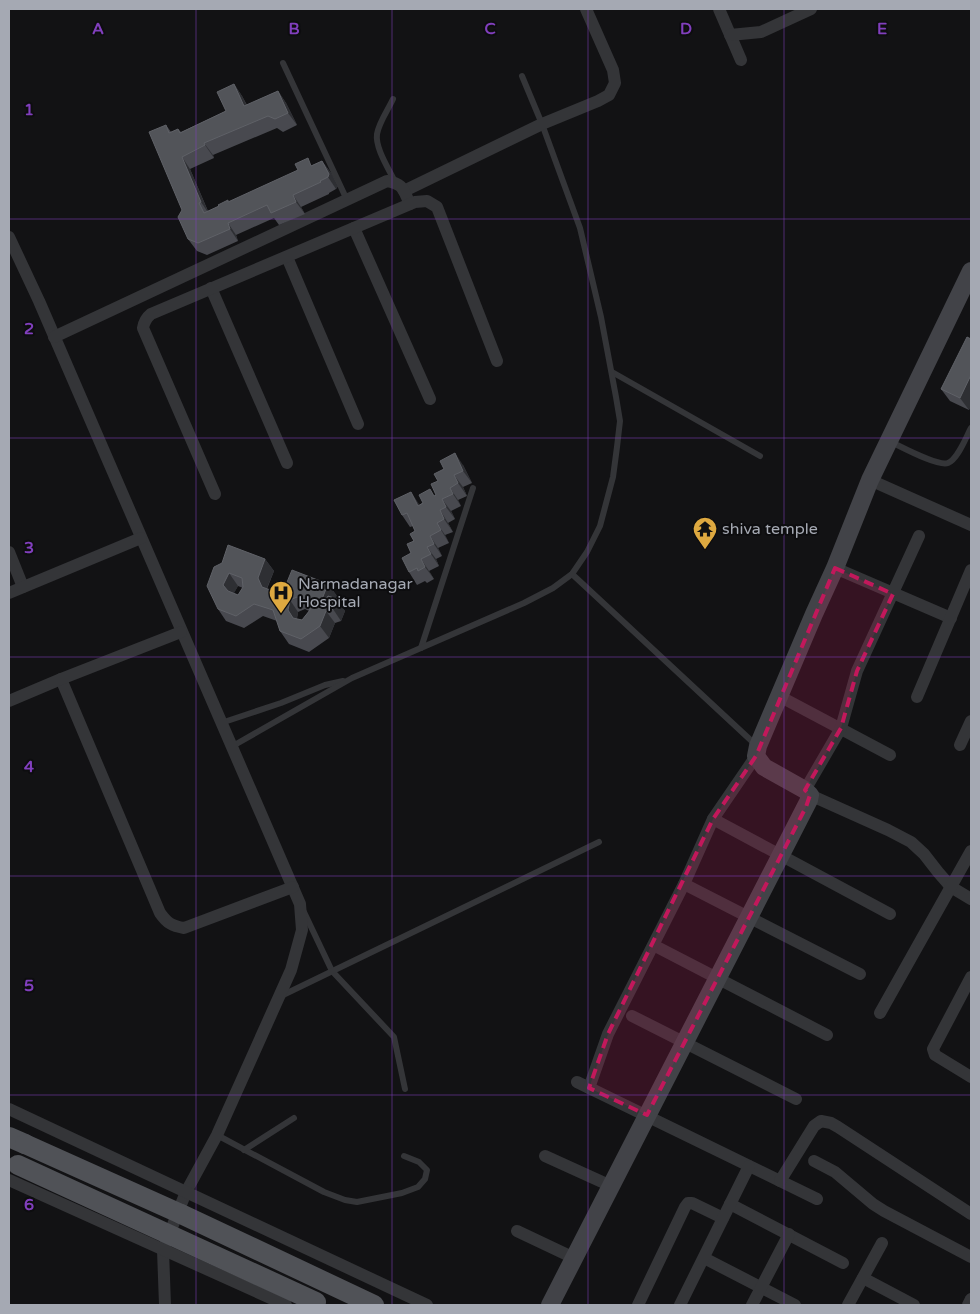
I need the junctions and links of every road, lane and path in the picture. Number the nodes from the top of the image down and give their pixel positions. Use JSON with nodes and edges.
{"nodes":[{"id":1,"x":586,"y":9,"type":"edge"},
{"id":2,"x":719,"y":9,"type":"edge"},
{"id":3,"x":811,"y":9,"type":"edge"},
{"id":4,"x":730,"y":35,"type":"junction"},
{"id":5,"x":741,"y":60,"type":"dead end"},
{"id":6,"x":283,"y":63,"type":"dead end"},
{"id":7,"x":522,"y":76,"type":"dead end"},
{"id":8,"x":393,"y":98,"type":"dead end"},
{"id":9,"x":542,"y":124,"type":"junction"},
{"id":10,"x":400,"y":187,"type":"junction"},
{"id":11,"x":347,"y":200,"type":"junction"},
{"id":12,"x":410,"y":204,"type":"junction"},
{"id":13,"x":354,"y":228,"type":"junction"},
{"id":14,"x":9,"y":237,"type":"edge"},
{"id":15,"x":287,"y":256,"type":"junction"},
{"id":16,"x":971,"y":271,"type":"edge"},
{"id":17,"x":211,"y":288,"type":"junction"},
{"id":18,"x":54,"y":336,"type":"junction"},
{"id":19,"x":496,"y":361,"type":"dead end"},
{"id":20,"x":612,"y":372,"type":"junction"},
{"id":21,"x":430,"y":398,"type":"dead end"},
{"id":22,"x":358,"y":424,"type":"dead end"},
{"id":23,"x":970,"y":432,"type":"edge"},
{"id":24,"x":889,"y":441,"type":"junction"},
{"id":25,"x":760,"y":456,"type":"dead end"},
{"id":26,"x":287,"y":463,"type":"dead end"},
{"id":27,"x":870,"y":480,"type":"junction"},
{"id":28,"x":473,"y":488,"type":"dead end"},
{"id":29,"x":215,"y":494,"type":"dead end"},
{"id":30,"x":971,"y":525,"type":"edge"},
{"id":31,"x":919,"y":536,"type":"dead end"},
{"id":32,"x":141,"y":538,"type":"junction"},
{"id":33,"x":9,"y":552,"type":"edge"},
{"id":34,"x":835,"y":568,"type":"junction"},
{"id":35,"x":971,"y":570,"type":"edge"},
{"id":36,"x":572,"y":574,"type":"junction"},
{"id":37,"x":23,"y":587,"type":"junction"},
{"id":38,"x":9,"y":593,"type":"edge"},
{"id":39,"x":893,"y":594,"type":"junction"},
{"id":40,"x":951,"y":618,"type":"junction"},
{"id":41,"x":181,"y":632,"type":"junction"},
{"id":42,"x":421,"y":648,"type":"junction"},
{"id":43,"x":352,"y":678,"type":"junction"},
{"id":44,"x":61,"y":679,"type":"junction"},
{"id":45,"x":779,"y":696,"type":"junction"},
{"id":46,"x":917,"y":697,"type":"dead end"},
{"id":47,"x":9,"y":702,"type":"edge"},
{"id":48,"x":971,"y":721,"type":"edge"},
{"id":49,"x":221,"y":723,"type":"junction"},
{"id":50,"x":841,"y":728,"type":"junction"},
{"id":51,"x":960,"y":745,"type":"dead end"},
{"id":52,"x":231,"y":747,"type":"junction"},
{"id":53,"x":757,"y":751,"type":"junction"},
{"id":54,"x":890,"y":755,"type":"dead end"},
{"id":55,"x":808,"y":792,"type":"junction"},
{"id":56,"x":713,"y":819,"type":"junction"},
{"id":57,"x":599,"y":842,"type":"dead end"},
{"id":58,"x":971,"y":851,"type":"edge"},
{"id":59,"x":781,"y":855,"type":"junction"},
{"id":60,"x":684,"y":884,"type":"junction"},
{"id":61,"x":952,"y":887,"type":"junction"},
{"id":62,"x":293,"y":888,"type":"junction"},
{"id":63,"x":971,"y":899,"type":"edge"},
{"id":64,"x":300,"y":904,"type":"junction"},
{"id":65,"x":890,"y":914,"type":"dead end"},
{"id":66,"x":749,"y":918,"type":"junction"},
{"id":67,"x":659,"y":948,"type":"dead end"},
{"id":68,"x":332,"y":971,"type":"junction"},
{"id":69,"x":860,"y":974,"type":"dead end"},
{"id":70,"x":971,"y":977,"type":"edge"},
{"id":71,"x":718,"y":978,"type":"junction"},
{"id":72,"x":278,"y":997,"type":"junction"},
{"id":73,"x":880,"y":1013,"type":"dead end"},
{"id":74,"x":632,"y":1016,"type":"dead end"},
{"id":75,"x":828,"y":1035,"type":"dead end"},
{"id":76,"x":686,"y":1043,"type":"junction"},
{"id":77,"x":971,"y":1077,"type":"edge"},
{"id":78,"x":405,"y":1089,"type":"dead end"},
{"id":79,"x":796,"y":1100,"type":"dead end"},
{"id":80,"x":9,"y":1109,"type":"edge"},
{"id":81,"x":647,"y":1115,"type":"junction"},
{"id":82,"x":294,"y":1118,"type":"dead end"},
{"id":83,"x":217,"y":1135,"type":"junction"},
{"id":84,"x":17,"y":1140,"type":"edge"},
{"id":85,"x":244,"y":1150,"type":"junction"},
{"id":86,"x":404,"y":1156,"type":"dead end"},
{"id":87,"x":545,"y":1156,"type":"dead end"},
{"id":88,"x":814,"y":1161,"type":"dead end"},
{"id":89,"x":749,"y":1166,"type":"junction"},
{"id":90,"x":12,"y":1168,"type":"edge"},
{"id":91,"x":780,"y":1181,"type":"junction"},
{"id":92,"x":611,"y":1186,"type":"junction"},
{"id":93,"x":186,"y":1192,"type":"junction"},
{"id":94,"x":817,"y":1199,"type":"dead end"},
{"id":95,"x":730,"y":1204,"type":"junction"},
{"id":96,"x":971,"y":1214,"type":"edge"},
{"id":97,"x":724,"y":1218,"type":"junction"},
{"id":98,"x":517,"y":1231,"type":"dead end"},
{"id":99,"x":789,"y":1234,"type":"junction"},
{"id":100,"x":882,"y":1243,"type":"dead end"},
{"id":101,"x":164,"y":1250,"type":"junction"},
{"id":102,"x":574,"y":1258,"type":"junction"},
{"id":103,"x":704,"y":1258,"type":"junction"},
{"id":104,"x":971,"y":1258,"type":"edge"},
{"id":105,"x":843,"y":1263,"type":"dead end"},
{"id":106,"x":863,"y":1278,"type":"junction"},
{"id":107,"x":761,"y":1288,"type":"junction"},
{"id":108,"x":971,"y":1299,"type":"edge"},
{"id":109,"x":320,"y":1304,"type":"edge"},
{"id":110,"x":165,"y":1305,"type":"edge"},
{"id":111,"x":286,"y":1305,"type":"edge"},
{"id":112,"x":374,"y":1305,"type":"edge"},
{"id":113,"x":426,"y":1305,"type":"edge"},
{"id":114,"x":550,"y":1305,"type":"edge"},
{"id":115,"x":638,"y":1305,"type":"edge"},
{"id":116,"x":680,"y":1305,"type":"edge"},
{"id":117,"x":752,"y":1305,"type":"edge"},
{"id":118,"x":795,"y":1305,"type":"edge"},
{"id":119,"x":848,"y":1305,"type":"edge"},
{"id":120,"x":914,"y":1305,"type":"edge"},
{"id":121,"x":968,"y":1305,"type":"edge"}],
"edges":[{"from":1,"to":9,"type":"street"},
{"from":2,"to":4,"type":"street"},
{"from":3,"to":4,"type":"street"},
{"from":4,"to":5,"type":"street"},
{"from":6,"to":11,"type":"lane"},
{"from":7,"to":9,"type":"lane"},
{"from":8,"to":10,"type":"lane"},
{"from":9,"to":10,"type":"street"},
{"from":9,"to":20,"type":"lane"},
{"from":10,"to":11,"type":"street"},
{"from":10,"to":12,"type":"street"},
{"from":11,"to":18,"type":"street"},
{"from":12,"to":13,"type":"street"},
{"from":12,"to":19,"type":"street"},
{"from":13,"to":15,"type":"street"},
{"from":13,"to":21,"type":"street"},
{"from":14,"to":18,"type":"street"},
{"from":15,"to":17,"type":"street"},
{"from":15,"to":22,"type":"street"},
{"from":16,"to":24,"type":"main road"},
{"from":17,"to":26,"type":"street"},
{"from":17,"to":29,"type":"street"},
{"from":18,"to":32,"type":"street"},
{"from":20,"to":25,"type":"lane"},
{"from":20,"to":36,"type":"lane"},
{"from":23,"to":24,"type":"lane"},
{"from":24,"to":27,"type":"main road"},
{"from":27,"to":30,"type":"street"},
{"from":27,"to":34,"type":"main road"},
{"from":28,"to":42,"type":"lane"},
{"from":31,"to":39,"type":"street"},
{"from":32,"to":37,"type":"street"},
{"from":32,"to":41,"type":"street"},
{"from":33,"to":37,"type":"street"},
{"from":34,"to":39,"type":"street"},
{"from":34,"to":45,"type":"main road"},
{"from":35,"to":40,"type":"street"},
{"from":36,"to":42,"type":"lane"},
{"from":36,"to":53,"type":"lane"},
{"from":37,"to":38,"type":"street"},
{"from":39,"to":40,"type":"street"},
{"from":39,"to":50,"type":"street"},
{"from":40,"to":46,"type":"street"},
{"from":41,"to":44,"type":"street"},
{"from":41,"to":49,"type":"street"},
{"from":42,"to":43,"type":"lane"},
{"from":43,"to":49,"type":"lane"},
{"from":43,"to":52,"type":"lane"},
{"from":44,"to":47,"type":"street"},
{"from":44,"to":62,"type":"street"},
{"from":45,"to":50,"type":"street"},
{"from":45,"to":53,"type":"main road"},
{"from":48,"to":51,"type":"street"},
{"from":49,"to":52,"type":"street"},
{"from":50,"to":54,"type":"street"},
{"from":50,"to":55,"type":"street"},
{"from":52,"to":62,"type":"street"},
{"from":53,"to":55,"type":"main road"},
{"from":53,"to":56,"type":"street"},
{"from":55,"to":59,"type":"main road"},
{"from":55,"to":61,"type":"street"},
{"from":56,"to":59,"type":"street"},
{"from":56,"to":60,"type":"street"},
{"from":57,"to":68,"type":"lane"},
{"from":58,"to":61,"type":"street"},
{"from":59,"to":65,"type":"street"},
{"from":59,"to":66,"type":"main road"},
{"from":60,"to":66,"type":"street"},
{"from":60,"to":81,"type":"street"},
{"from":61,"to":63,"type":"street"},
{"from":61,"to":73,"type":"street"},
{"from":62,"to":64,"type":"street"},
{"from":64,"to":68,"type":"lane"},
{"from":64,"to":72,"type":"street"},
{"from":66,"to":69,"type":"street"},
{"from":66,"to":71,"type":"main road"},
{"from":67,"to":71,"type":"street"},
{"from":68,"to":72,"type":"lane"},
{"from":68,"to":78,"type":"lane"},
{"from":70,"to":77,"type":"street"},
{"from":71,"to":75,"type":"street"},
{"from":71,"to":76,"type":"main road"},
{"from":72,"to":83,"type":"street"},
{"from":74,"to":76,"type":"street"},
{"from":76,"to":79,"type":"street"},
{"from":76,"to":81,"type":"main road"},
{"from":80,"to":93,"type":"street"},
{"from":81,"to":89,"type":"street"},
{"from":81,"to":92,"type":"main road"},
{"from":82,"to":85,"type":"lane"},
{"from":83,"to":85,"type":"lane"},
{"from":83,"to":93,"type":"street"},
{"from":84,"to":112,"type":"main road","bridge":true},
{"from":85,"to":86,"type":"lane"},
{"from":87,"to":92,"type":"street"},
{"from":88,"to":104,"type":"street"},
{"from":89,"to":91,"type":"street"},
{"from":89,"to":95,"type":"street"},
{"from":90,"to":101,"type":"street"},
{"from":90,"to":109,"type":"main road","bridge":true},
{"from":91,"to":94,"type":"street"},
{"from":91,"to":96,"type":"street"},
{"from":92,"to":102,"type":"main road"},
{"from":93,"to":101,"type":"street"},
{"from":93,"to":113,"type":"street"},
{"from":95,"to":97,"type":"street"},
{"from":95,"to":99,"type":"street"},
{"from":97,"to":103,"type":"street"},
{"from":97,"to":115,"type":"street"},
{"from":98,"to":102,"type":"street"},
{"from":99,"to":105,"type":"street"},
{"from":99,"to":107,"type":"street"},
{"from":100,"to":106,"type":"street"},
{"from":101,"to":110,"type":"street"},
{"from":101,"to":111,"type":"street"},
{"from":102,"to":114,"type":"main road"},
{"from":103,"to":107,"type":"street"},
{"from":103,"to":116,"type":"street"},
{"from":106,"to":119,"type":"street"},
{"from":106,"to":120,"type":"street"},
{"from":107,"to":117,"type":"street"},
{"from":107,"to":118,"type":"street"},
{"from":108,"to":121,"type":"street"}]}
